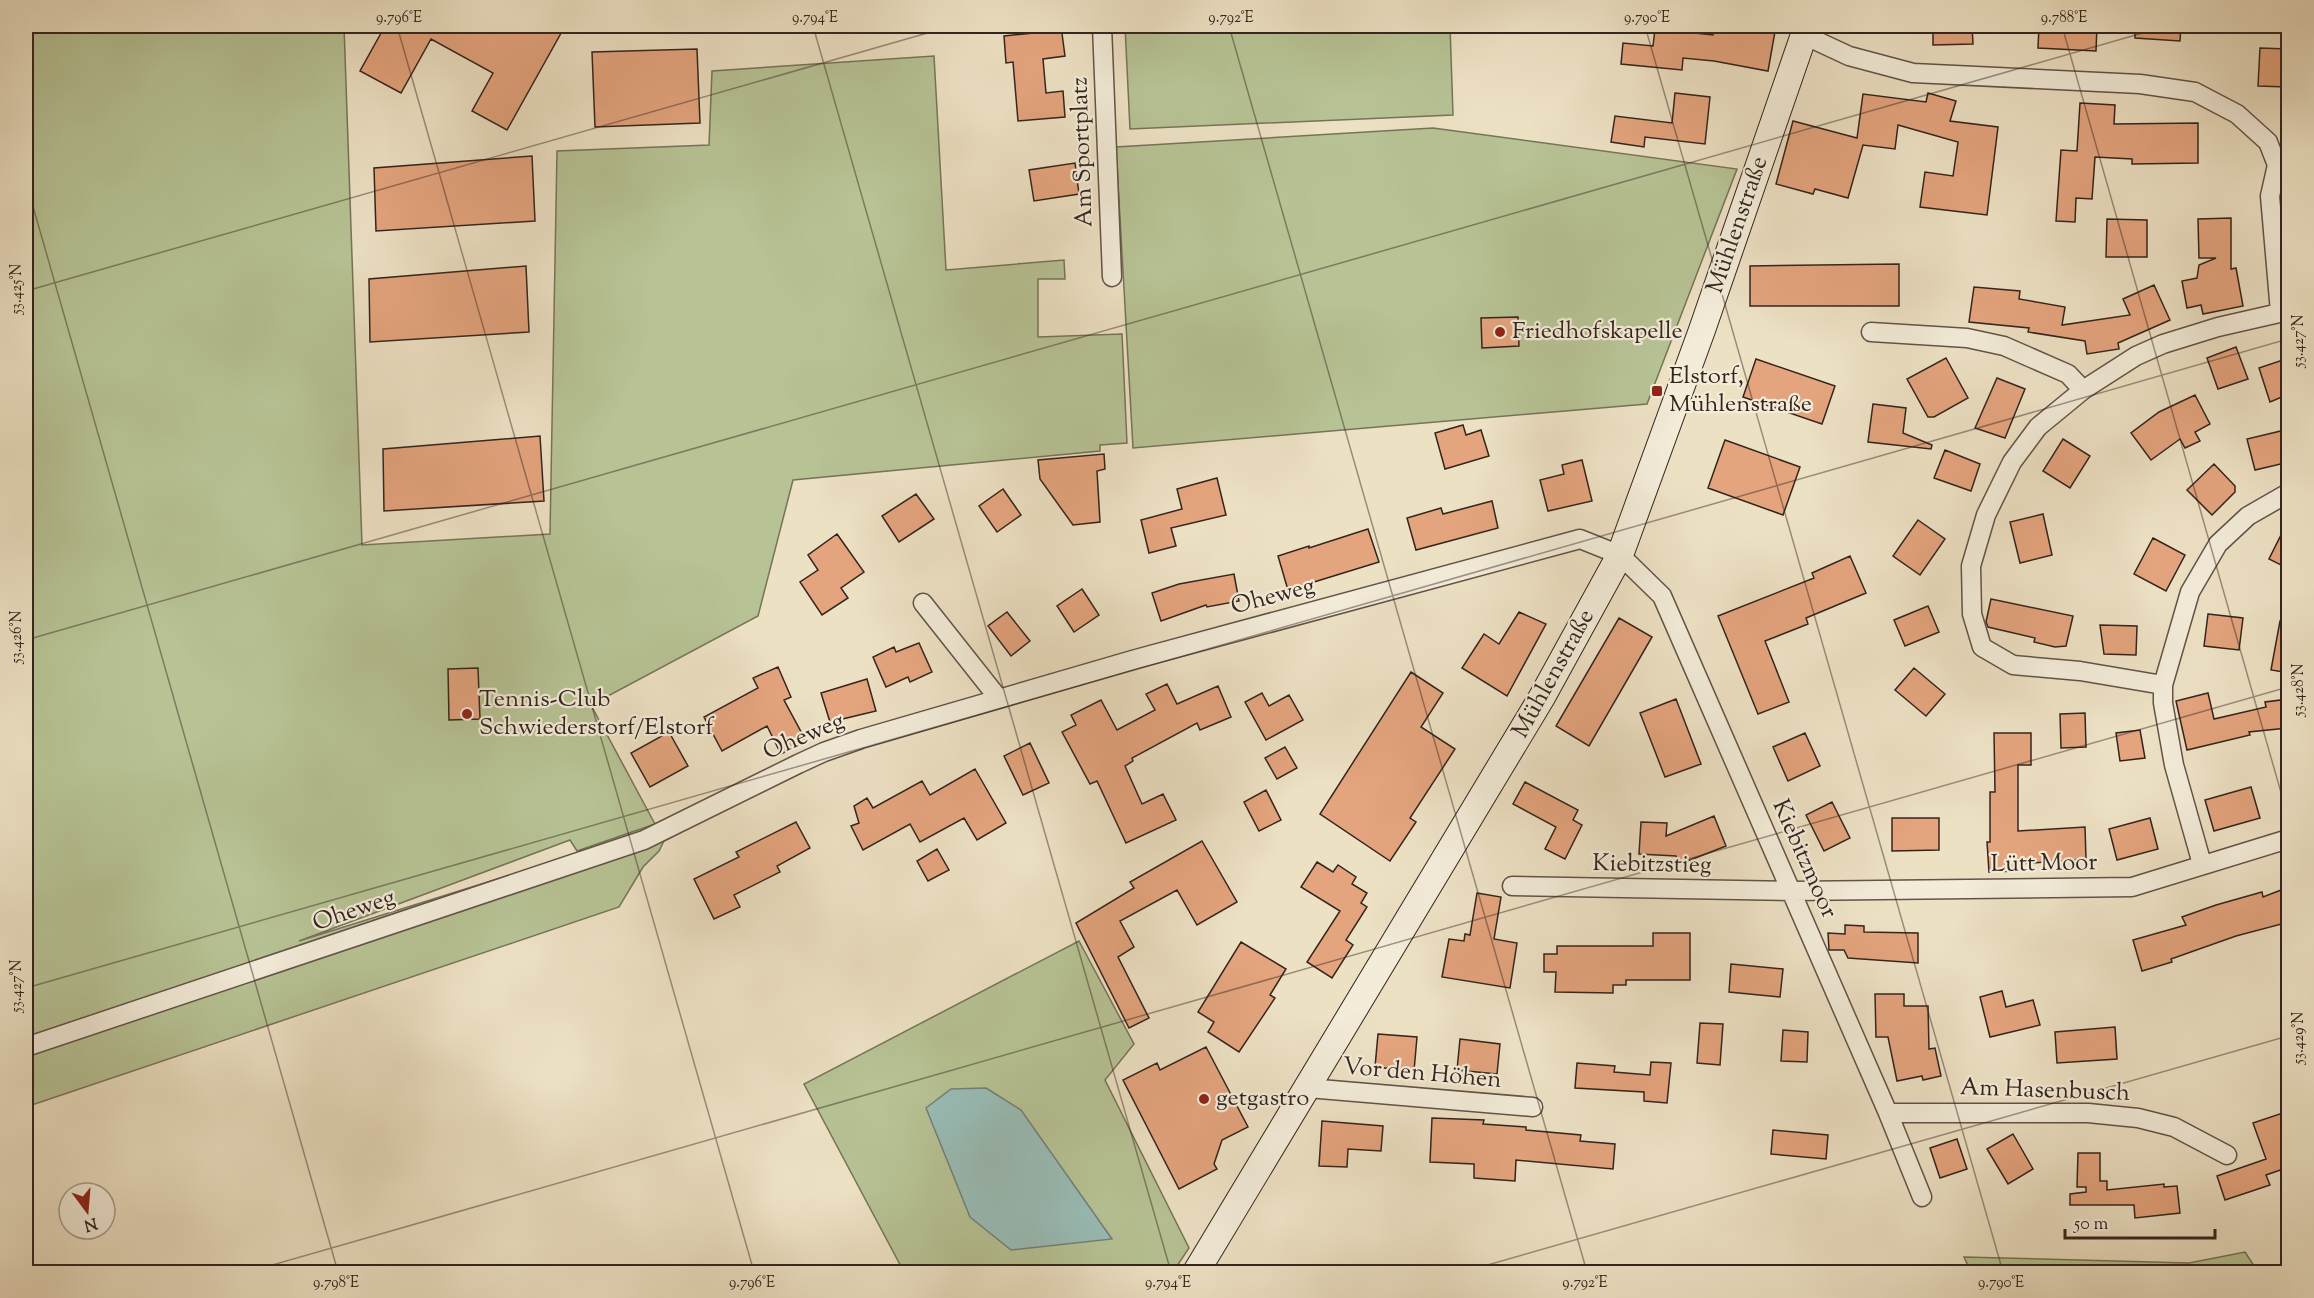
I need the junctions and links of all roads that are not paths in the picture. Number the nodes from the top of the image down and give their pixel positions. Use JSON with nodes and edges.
{"nodes":[{"id":1,"x":1102,"y":26,"type":"edge"},
{"id":2,"x":1806,"y":30,"type":"edge"},
{"id":3,"x":1112,"y":277,"type":"dead end"},
{"id":4,"x":2284,"y":312,"type":"edge"},
{"id":5,"x":1870,"y":332,"type":"dead end"},
{"id":6,"x":2083,"y":390,"type":"junction"},
{"id":7,"x":2289,"y":493,"type":"edge"},
{"id":8,"x":1620,"y":555,"type":"junction"},
{"id":9,"x":923,"y":603,"type":"dead end"},
{"id":10,"x":2163,"y":685,"type":"junction"},
{"id":11,"x":999,"y":699,"type":"junction"},
{"id":12,"x":2289,"y":838,"type":"edge"},
{"id":13,"x":2202,"y":864,"type":"junction"},
{"id":14,"x":1512,"y":886,"type":"dead end"},
{"id":15,"x":1792,"y":891,"type":"junction"},
{"id":16,"x":26,"y":1047,"type":"edge"},
{"id":17,"x":1308,"y":1088,"type":"junction"},
{"id":18,"x":1533,"y":1107,"type":"dead end"},
{"id":19,"x":1888,"y":1113,"type":"junction"},
{"id":20,"x":2227,"y":1155,"type":"dead end"},
{"id":21,"x":1922,"y":1197,"type":"dead end"},
{"id":22,"x":1196,"y":1272,"type":"edge"}],
"edges":[{"from":1,"to":3,"type":"street","name":"Am Sportplatz"},
{"from":2,"to":4,"type":"street"},
{"from":2,"to":8,"type":"main road","name":"Mühlenstraße"},
{"from":4,"to":6,"type":"street"},
{"from":5,"to":6,"type":"street"},
{"from":6,"to":10,"type":"street"},
{"from":7,"to":10,"type":"street"},
{"from":8,"to":11,"type":"street","name":"Oheweg"},
{"from":8,"to":15,"type":"street","name":"Kiebitzmoor"},
{"from":8,"to":17,"type":"main road","name":"Mühlenstraße"},
{"from":9,"to":11,"type":"street"},
{"from":10,"to":13,"type":"street"},
{"from":11,"to":16,"type":"street","name":"Oheweg"},
{"from":12,"to":13,"type":"street","name":"Lütt Moor"},
{"from":13,"to":15,"type":"street","name":"Lütt Moor"},
{"from":14,"to":15,"type":"street","name":"Kiebitzstieg"},
{"from":15,"to":19,"type":"street","name":"Kiebitzmoor"},
{"from":17,"to":18,"type":"street","name":"Vor den Höhen"},
{"from":17,"to":22,"type":"main road","name":"Mühlenstraße"},
{"from":19,"to":20,"type":"street","name":"Am Hasenbusch"},
{"from":19,"to":21,"type":"street","name":"Kiebitzmoor"}]}
